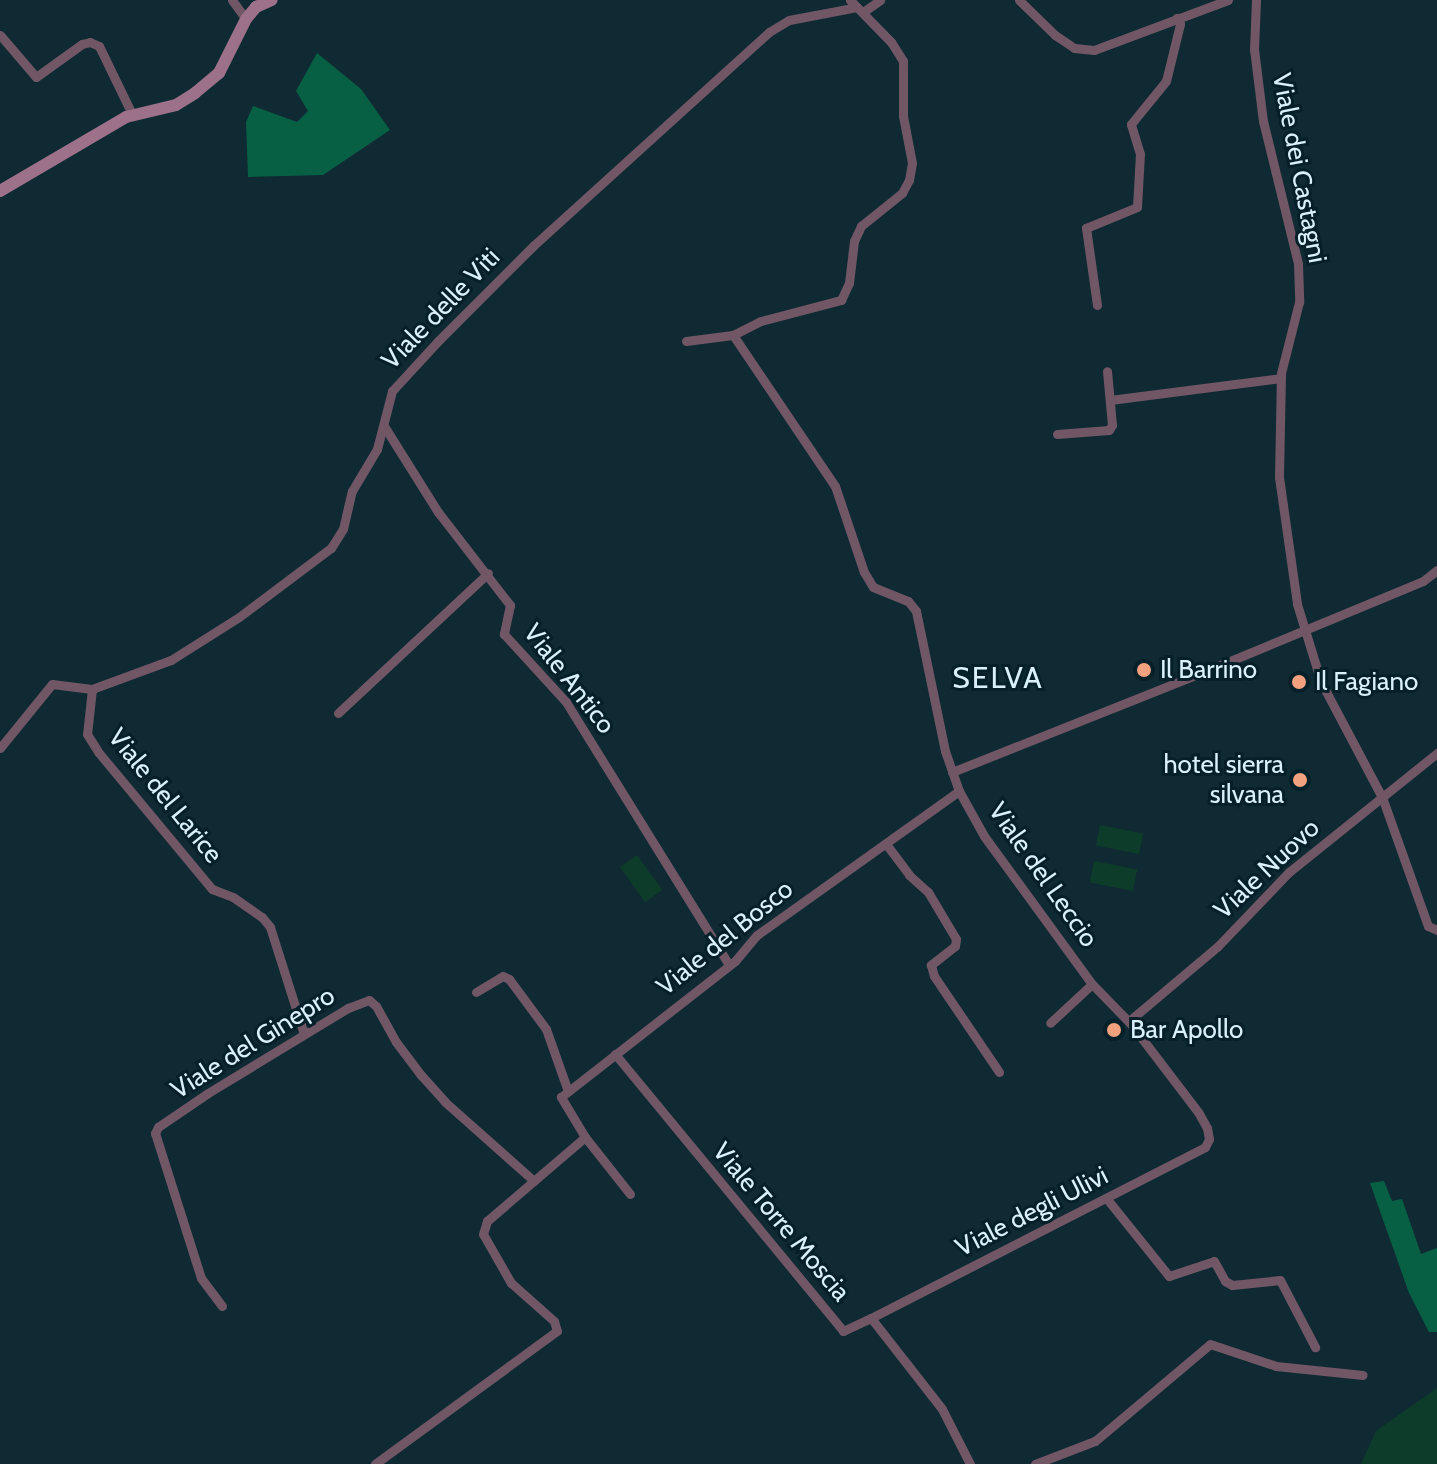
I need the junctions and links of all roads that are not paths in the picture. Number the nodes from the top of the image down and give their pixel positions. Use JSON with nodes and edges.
{"nodes":[{"id":1,"x":232,"y":0,"type":"edge"},
{"id":2,"x":272,"y":0,"type":"edge"},
{"id":3,"x":880,"y":0,"type":"edge"},
{"id":4,"x":1019,"y":0,"type":"edge"},
{"id":5,"x":1228,"y":0,"type":"edge"},
{"id":6,"x":1256,"y":0,"type":"edge"},
{"id":7,"x":857,"y":6,"type":"edge"},
{"id":8,"x":1177,"y":18,"type":"junction"},
{"id":9,"x":246,"y":19,"type":"junction"},
{"id":10,"x":0,"y":35,"type":"edge"},
{"id":11,"x":133,"y":116,"type":"junction"},
{"id":12,"x":0,"y":191,"type":"edge"},
{"id":13,"x":1097,"y":305,"type":"dead end"},
{"id":14,"x":733,"y":335,"type":"junction"},
{"id":15,"x":686,"y":341,"type":"dead end"},
{"id":16,"x":1107,"y":371,"type":"dead end"},
{"id":17,"x":1281,"y":378,"type":"junction"},
{"id":18,"x":1110,"y":400,"type":"junction"},
{"id":19,"x":383,"y":425,"type":"junction"},
{"id":20,"x":1057,"y":434,"type":"dead end"},
{"id":21,"x":1437,"y":570,"type":"edge"},
{"id":22,"x":488,"y":573,"type":"junction"},
{"id":23,"x":1304,"y":628,"type":"junction"},
{"id":24,"x":92,"y":689,"type":"junction"},
{"id":25,"x":338,"y":713,"type":"dead end"},
{"id":26,"x":0,"y":748,"type":"edge"},
{"id":27,"x":1437,"y":753,"type":"edge"},
{"id":28,"x":952,"y":772,"type":"junction"},
{"id":29,"x":959,"y":791,"type":"junction"},
{"id":30,"x":1382,"y":797,"type":"junction"},
{"id":31,"x":886,"y":844,"type":"junction"},
{"id":32,"x":1437,"y":930,"type":"edge"},
{"id":33,"x":729,"y":965,"type":"junction"},
{"id":34,"x":1092,"y":984,"type":"junction"},
{"id":35,"x":476,"y":992,"type":"dead end"},
{"id":36,"x":1129,"y":1021,"type":"junction"},
{"id":37,"x":1050,"y":1023,"type":"dead end"},
{"id":38,"x":304,"y":1034,"type":"junction"},
{"id":39,"x":615,"y":1054,"type":"junction"},
{"id":40,"x":999,"y":1072,"type":"dead end"},
{"id":41,"x":568,"y":1091,"type":"junction"},
{"id":42,"x":585,"y":1137,"type":"junction"},
{"id":43,"x":1209,"y":1139,"type":"joint"},
{"id":44,"x":534,"y":1181,"type":"junction"},
{"id":45,"x":630,"y":1194,"type":"dead end"},
{"id":46,"x":1107,"y":1199,"type":"junction"},
{"id":47,"x":222,"y":1306,"type":"dead end"},
{"id":48,"x":871,"y":1318,"type":"junction"},
{"id":49,"x":1315,"y":1347,"type":"dead end"},
{"id":50,"x":1363,"y":1375,"type":"dead end"},
{"id":51,"x":375,"y":1464,"type":"edge"},
{"id":52,"x":970,"y":1464,"type":"edge"},
{"id":53,"x":1035,"y":1464,"type":"edge"}],
"edges":[{"from":1,"to":9,"type":"street"},
{"from":2,"to":9,"type":"street"},
{"from":3,"to":7,"type":"street"},
{"from":4,"to":8,"type":"street"},
{"from":5,"to":8,"type":"street"},
{"from":6,"to":17,"type":"street","name":"Viale dei Castagni"},
{"from":7,"to":14,"type":"street"},
{"from":7,"to":19,"type":"street","name":"Viale delle Viti"},
{"from":8,"to":13,"type":"street"},
{"from":9,"to":11,"type":"street"},
{"from":10,"to":11,"type":"street"},
{"from":11,"to":12,"type":"street"},
{"from":14,"to":15,"type":"street"},
{"from":14,"to":28,"type":"street","name":"Viale del Leccio"},
{"from":16,"to":18,"type":"street"},
{"from":17,"to":18,"type":"street"},
{"from":17,"to":23,"type":"street","name":"Viale dei Castagni"},
{"from":18,"to":20,"type":"street"},
{"from":19,"to":22,"type":"street","name":"Viale Antico"},
{"from":19,"to":24,"type":"street","name":"Viale delle Viti"},
{"from":21,"to":23,"type":"street"},
{"from":22,"to":25,"type":"street"},
{"from":22,"to":33,"type":"street","name":"Viale Antico"},
{"from":23,"to":28,"type":"street"},
{"from":23,"to":30,"type":"street","name":"Viale dei Castagni"},
{"from":24,"to":26,"type":"street","name":"Viale delle Viti"},
{"from":24,"to":38,"type":"street","name":"Viale del Larice"},
{"from":27,"to":30,"type":"street","name":"Viale Nuovo"},
{"from":28,"to":29,"type":"street","name":"Viale del Leccio"},
{"from":29,"to":31,"type":"street","name":"Viale del Bosco"},
{"from":29,"to":34,"type":"street","name":"Viale del Leccio"},
{"from":30,"to":32,"type":"street","name":"Viale dei Castagni"},
{"from":30,"to":36,"type":"street","name":"Viale Nuovo"},
{"from":31,"to":33,"type":"street","name":"Viale del Bosco"},
{"from":31,"to":40,"type":"street"},
{"from":33,"to":39,"type":"street","name":"Viale del Bosco"},
{"from":34,"to":36,"type":"street","name":"Viale del Leccio"},
{"from":34,"to":37,"type":"street","name":"Viale del Leccio"},
{"from":35,"to":41,"type":"street"},
{"from":36,"to":43,"type":"street","name":"Viale del Leccio"},
{"from":38,"to":44,"type":"street","name":"Viale del Ginepro"},
{"from":38,"to":47,"type":"street","name":"Viale del Ginepro"},
{"from":39,"to":41,"type":"street","name":"Viale del Bosco"},
{"from":39,"to":48,"type":"street","name":"Viale Torre Moscia"},
{"from":41,"to":42,"type":"street"},
{"from":42,"to":44,"type":"street"},
{"from":42,"to":45,"type":"street"},
{"from":43,"to":46,"type":"street","name":"Viale degli Ulivi"},
{"from":44,"to":51,"type":"street"},
{"from":46,"to":48,"type":"street","name":"Viale degli Ulivi"},
{"from":46,"to":49,"type":"street"},
{"from":48,"to":52,"type":"street","name":"Viale Torre Moscia"},
{"from":50,"to":53,"type":"street"}]}
